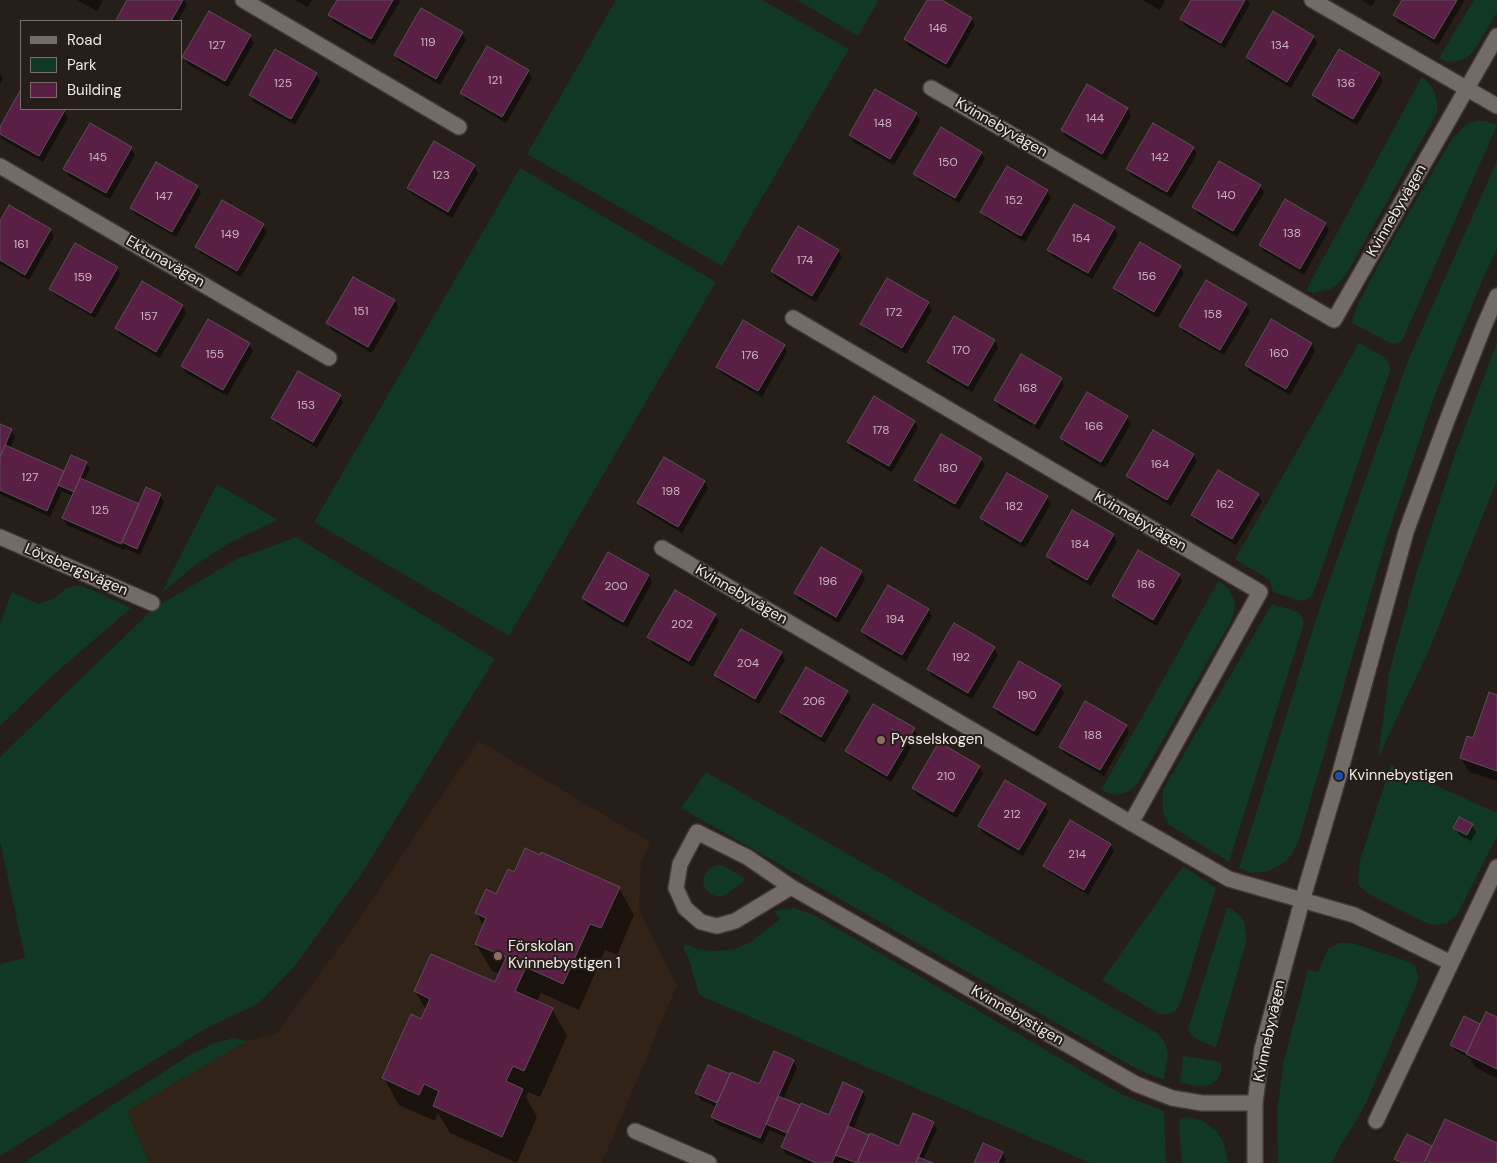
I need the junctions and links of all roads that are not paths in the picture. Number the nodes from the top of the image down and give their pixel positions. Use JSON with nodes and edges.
{"nodes":[{"id":1,"x":243,"y":0,"type":"edge"},
{"id":2,"x":1312,"y":0,"type":"edge"},
{"id":3,"x":1497,"y":36,"type":"edge"},
{"id":4,"x":931,"y":88,"type":"dead end"},
{"id":5,"x":1467,"y":89,"type":"junction"},
{"id":6,"x":1497,"y":106,"type":"edge"},
{"id":7,"x":459,"y":127,"type":"dead end"},
{"id":8,"x":0,"y":166,"type":"edge"},
{"id":9,"x":1497,"y":296,"type":"edge"},
{"id":10,"x":793,"y":318,"type":"dead end"},
{"id":11,"x":330,"y":358,"type":"dead end"},
{"id":12,"x":0,"y":537,"type":"edge"},
{"id":13,"x":662,"y":548,"type":"dead end"},
{"id":14,"x":152,"y":603,"type":"dead end"},
{"id":15,"x":1132,"y":823,"type":"junction"},
{"id":16,"x":1497,"y":867,"type":"edge"},
{"id":17,"x":791,"y":887,"type":"junction"},
{"id":18,"x":1302,"y":901,"type":"junction"},
{"id":19,"x":1451,"y":963,"type":"junction"},
{"id":20,"x":1255,"y":1104,"type":"junction"},
{"id":21,"x":1376,"y":1121,"type":"dead end"},
{"id":22,"x":635,"y":1131,"type":"dead end"},
{"id":23,"x":709,"y":1163,"type":"edge"},
{"id":24,"x":1255,"y":1163,"type":"edge"}],
"edges":[{"from":1,"to":7,"type":"street"},
{"from":2,"to":5,"type":"street"},
{"from":3,"to":5,"type":"street","name":"Kvinnebyvägen"},
{"from":4,"to":5,"type":"street","name":"Kvinnebyvägen"},
{"from":5,"to":6,"type":"street"},
{"from":8,"to":11,"type":"street","name":"Ektunavägen"},
{"from":9,"to":18,"type":"street","name":"Kvinnebyvägen"},
{"from":10,"to":15,"type":"street","name":"Kvinnebyvägen"},
{"from":12,"to":14,"type":"street","name":"Lövsbergsvägen"},
{"from":13,"to":15,"type":"street","name":"Kvinnebyvägen"},
{"from":15,"to":18,"type":"street","name":"Kvinnebyvägen"},
{"from":16,"to":19,"type":"street"},
{"from":17,"to":17,"type":"street","name":"Kvinnebystigen"},
{"from":17,"to":20,"type":"street","name":"Kvinnebystigen"},
{"from":18,"to":19,"type":"street","name":"Kvinnebyvägen"},
{"from":18,"to":20,"type":"street","name":"Kvinnebyvägen"},
{"from":19,"to":21,"type":"street"},
{"from":20,"to":24,"type":"street","name":"Kvinnebyvägen"},
{"from":22,"to":23,"type":"street"}]}
